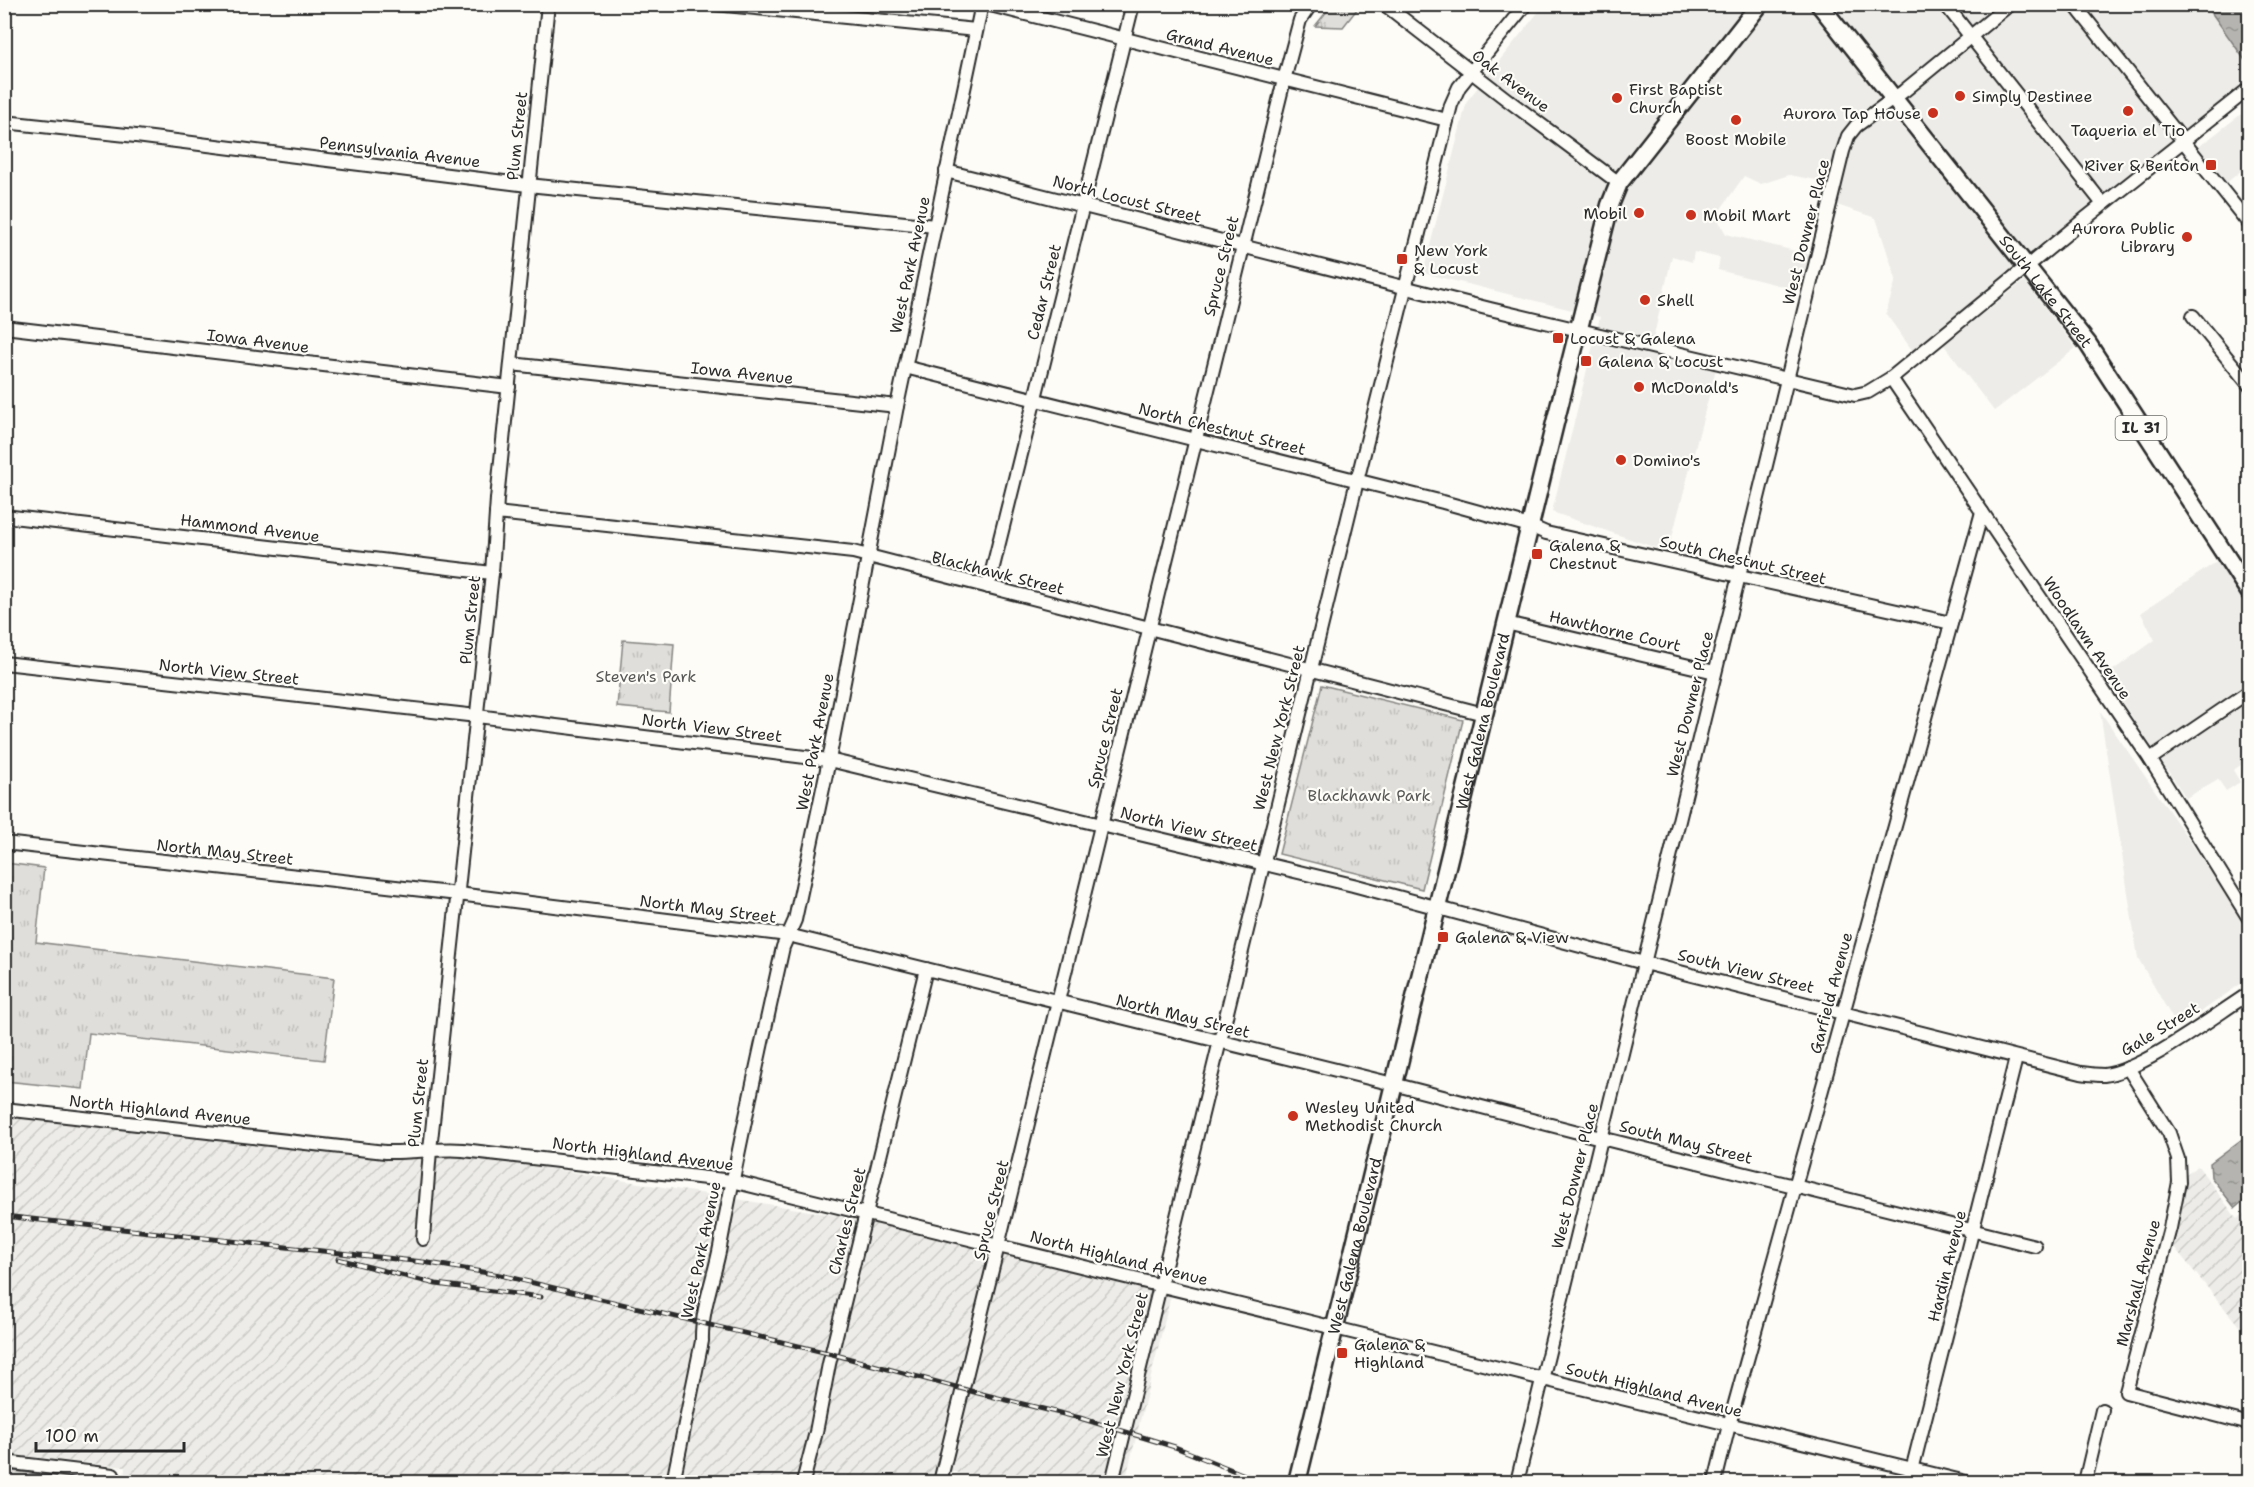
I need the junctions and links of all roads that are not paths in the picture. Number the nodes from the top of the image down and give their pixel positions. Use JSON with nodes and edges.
{"nodes":[{"id":1,"x":548,"y":4,"type":"edge"},
{"id":2,"x":714,"y":4,"type":"edge"},
{"id":3,"x":984,"y":4,"type":"edge"},
{"id":4,"x":1133,"y":4,"type":"edge"},
{"id":5,"x":1311,"y":4,"type":"edge"},
{"id":6,"x":1384,"y":4,"type":"edge"},
{"id":7,"x":1526,"y":4,"type":"edge"},
{"id":8,"x":1760,"y":4,"type":"edge"},
{"id":9,"x":1819,"y":4,"type":"edge"},
{"id":10,"x":1945,"y":4,"type":"edge"},
{"id":11,"x":2010,"y":4,"type":"edge"},
{"id":12,"x":2074,"y":4,"type":"edge"},
{"id":13,"x":976,"y":30,"type":"junction"},
{"id":14,"x":1970,"y":38,"type":"junction"},
{"id":15,"x":1124,"y":40,"type":"junction"},
{"id":16,"x":1472,"y":72,"type":"junction"},
{"id":17,"x":1284,"y":80,"type":"junction"},
{"id":18,"x":2250,"y":88,"type":"edge"},
{"id":19,"x":1893,"y":99,"type":"junction"},
{"id":20,"x":1447,"y":120,"type":"junction"},
{"id":21,"x":4,"y":122,"type":"edge"},
{"id":22,"x":2183,"y":140,"type":"junction"},
{"id":23,"x":946,"y":171,"type":"junction"},
{"id":24,"x":1619,"y":183,"type":"junction"},
{"id":25,"x":528,"y":185,"type":"junction"},
{"id":26,"x":2103,"y":204,"type":"junction"},
{"id":27,"x":1083,"y":205,"type":"junction"},
{"id":28,"x":2250,"y":225,"type":"edge"},
{"id":29,"x":935,"y":226,"type":"junction"},
{"id":30,"x":1244,"y":246,"type":"junction"},
{"id":31,"x":2026,"y":267,"type":"junction"},
{"id":32,"x":1405,"y":287,"type":"junction"},
{"id":33,"x":2193,"y":316,"type":"dead end"},
{"id":34,"x":4,"y":327,"type":"edge"},
{"id":35,"x":1578,"y":330,"type":"junction"},
{"id":36,"x":511,"y":364,"type":"junction"},
{"id":37,"x":905,"y":367,"type":"junction"},
{"id":38,"x":1891,"y":378,"type":"junction"},
{"id":39,"x":1787,"y":379,"type":"junction"},
{"id":40,"x":2250,"y":386,"type":"edge"},
{"id":41,"x":508,"y":387,"type":"junction"},
{"id":42,"x":1035,"y":399,"type":"junction"},
{"id":43,"x":897,"y":406,"type":"junction"},
{"id":44,"x":1195,"y":438,"type":"junction"},
{"id":45,"x":1357,"y":481,"type":"junction"},
{"id":46,"x":1982,"y":512,"type":"junction"},
{"id":47,"x":496,"y":513,"type":"junction"},
{"id":48,"x":4,"y":516,"type":"edge"},
{"id":49,"x":1530,"y":526,"type":"junction"},
{"id":50,"x":868,"y":557,"type":"junction"},
{"id":51,"x":492,"y":573,"type":"junction"},
{"id":52,"x":1739,"y":576,"type":"junction"},
{"id":53,"x":988,"y":587,"type":"junction"},
{"id":54,"x":2250,"y":593,"type":"edge"},
{"id":55,"x":1506,"y":623,"type":"junction"},
{"id":56,"x":1951,"y":623,"type":"junction"},
{"id":57,"x":1149,"y":628,"type":"junction"},
{"id":58,"x":4,"y":663,"type":"edge"},
{"id":59,"x":1311,"y":668,"type":"junction"},
{"id":60,"x":1715,"y":672,"type":"junction"},
{"id":61,"x":2250,"y":691,"type":"edge"},
{"id":62,"x":1484,"y":714,"type":"junction"},
{"id":63,"x":477,"y":716,"type":"junction"},
{"id":64,"x":2150,"y":759,"type":"junction"},
{"id":65,"x":830,"y":760,"type":"junction"},
{"id":66,"x":1101,"y":824,"type":"junction"},
{"id":67,"x":4,"y":843,"type":"edge"},
{"id":68,"x":1263,"y":864,"type":"junction"},
{"id":69,"x":458,"y":894,"type":"junction"},
{"id":70,"x":1438,"y":906,"type":"junction"},
{"id":71,"x":2250,"y":920,"type":"edge"},
{"id":72,"x":788,"y":935,"type":"junction"},
{"id":73,"x":1644,"y":963,"type":"junction"},
{"id":74,"x":926,"y":969,"type":"junction"},
{"id":75,"x":2250,"y":993,"type":"edge"},
{"id":76,"x":1059,"y":1002,"type":"junction"},
{"id":77,"x":1842,"y":1012,"type":"junction"},
{"id":78,"x":1220,"y":1042,"type":"junction"},
{"id":79,"x":2016,"y":1058,"type":"junction"},
{"id":80,"x":2128,"y":1068,"type":"junction"},
{"id":81,"x":2081,"y":1073,"type":"joint"},
{"id":82,"x":1393,"y":1084,"type":"junction"},
{"id":83,"x":4,"y":1109,"type":"edge"},
{"id":84,"x":1601,"y":1138,"type":"junction"},
{"id":85,"x":430,"y":1150,"type":"junction"},
{"id":86,"x":732,"y":1181,"type":"junction"},
{"id":87,"x":1796,"y":1186,"type":"junction"},
{"id":88,"x":866,"y":1213,"type":"junction"},
{"id":89,"x":1972,"y":1231,"type":"junction"},
{"id":90,"x":423,"y":1239,"type":"dead end"},
{"id":91,"x":999,"y":1246,"type":"junction"},
{"id":92,"x":2036,"y":1246,"type":"dead end"},
{"id":93,"x":1160,"y":1286,"type":"junction"},
{"id":94,"x":1335,"y":1329,"type":"junction"},
{"id":95,"x":1542,"y":1380,"type":"junction"},
{"id":96,"x":2102,"y":1410,"type":"dead end"},
{"id":97,"x":2250,"y":1424,"type":"edge"},
{"id":98,"x":1729,"y":1425,"type":"junction"},
{"id":99,"x":4,"y":1462,"type":"edge"},
{"id":100,"x":1912,"y":1470,"type":"junction"},
{"id":101,"x":112,"y":1479,"type":"edge"},
{"id":102,"x":673,"y":1482,"type":"edge"},
{"id":103,"x":803,"y":1482,"type":"edge"},
{"id":104,"x":940,"y":1482,"type":"edge"},
{"id":105,"x":1112,"y":1482,"type":"edge"},
{"id":106,"x":1297,"y":1482,"type":"edge"},
{"id":107,"x":1517,"y":1482,"type":"edge"},
{"id":108,"x":1715,"y":1482,"type":"edge"},
{"id":109,"x":1909,"y":1482,"type":"edge"},
{"id":110,"x":1966,"y":1482,"type":"edge"},
{"id":111,"x":2085,"y":1482,"type":"edge"}],
"edges":[{"from":1,"to":25,"type":"street","name":"Plum Street"},
{"from":2,"to":13,"type":"street"},
{"from":3,"to":13,"type":"street","name":"West Park Avenue"},
{"from":3,"to":15,"type":"street","name":"Grand Avenue"},
{"from":4,"to":15,"type":"street","name":"Cedar Street"},
{"from":5,"to":17,"type":"street","name":"Spruce Street"},
{"from":6,"to":16,"type":"street","name":"Oak Avenue"},
{"from":7,"to":16,"type":"street","name":"West New York Street"},
{"from":8,"to":24,"type":"main road","name":"West Galena Boulevard"},
{"from":9,"to":19,"type":"main road","name":"South Lake Street","number":"IL 31"},
{"from":10,"to":14,"type":"street"},
{"from":11,"to":14,"type":"street","name":"West Downer Place"},
{"from":12,"to":22,"type":"street"},
{"from":13,"to":23,"type":"street","name":"West Park Avenue"},
{"from":14,"to":19,"type":"street","name":"West Downer Place"},
{"from":14,"to":26,"type":"street"},
{"from":15,"to":17,"type":"street","name":"Grand Avenue"},
{"from":15,"to":27,"type":"street","name":"Cedar Street"},
{"from":16,"to":20,"type":"street","name":"West New York Street"},
{"from":16,"to":24,"type":"street","name":"Oak Avenue"},
{"from":17,"to":20,"type":"street","name":"Grand Avenue"},
{"from":17,"to":30,"type":"street","name":"Spruce Street"},
{"from":18,"to":22,"type":"street","name":"North Locust Street"},
{"from":19,"to":31,"type":"main road","name":"South Lake Street","number":"IL 31"},
{"from":19,"to":39,"type":"street","name":"West Downer Place"},
{"from":20,"to":32,"type":"street","name":"West New York Street"},
{"from":21,"to":25,"type":"street","name":"Pennsylvania Avenue"},
{"from":22,"to":26,"type":"street","name":"North Locust Street"},
{"from":22,"to":28,"type":"street"},
{"from":23,"to":27,"type":"street","name":"North Locust Street"},
{"from":23,"to":29,"type":"street","name":"West Park Avenue"},
{"from":24,"to":35,"type":"main road","name":"West Galena Boulevard"},
{"from":25,"to":29,"type":"street","name":"Pennsylvania Avenue"},
{"from":25,"to":36,"type":"street","name":"Plum Street"},
{"from":26,"to":31,"type":"street","name":"North Locust Street"},
{"from":27,"to":30,"type":"street","name":"North Locust Street"},
{"from":27,"to":42,"type":"street","name":"Cedar Street"},
{"from":29,"to":37,"type":"street","name":"West Park Avenue"},
{"from":30,"to":32,"type":"street","name":"North Locust Street"},
{"from":30,"to":44,"type":"street","name":"Spruce Street"},
{"from":31,"to":38,"type":"street","name":"North Locust Street"},
{"from":31,"to":54,"type":"main road","name":"South Lake Street","number":"IL 31"},
{"from":32,"to":35,"type":"street","name":"North Locust Street"},
{"from":32,"to":45,"type":"street","name":"West New York Street"},
{"from":33,"to":40,"type":"street"},
{"from":34,"to":41,"type":"street","name":"Iowa Avenue"},
{"from":35,"to":39,"type":"street","name":"North Locust Street"},
{"from":35,"to":49,"type":"main road","name":"West Galena Boulevard"},
{"from":36,"to":41,"type":"street","name":"Plum Street"},
{"from":36,"to":43,"type":"street","name":"Iowa Avenue"},
{"from":37,"to":42,"type":"street","name":"North Chestnut Street"},
{"from":37,"to":43,"type":"street","name":"West Park Avenue"},
{"from":38,"to":39,"type":"street","name":"North Locust Street"},
{"from":38,"to":46,"type":"street","name":"Woodlawn Avenue"},
{"from":39,"to":52,"type":"street","name":"West Downer Place"},
{"from":41,"to":47,"type":"street","name":"Plum Street"},
{"from":42,"to":44,"type":"street","name":"North Chestnut Street"},
{"from":42,"to":53,"type":"street","name":"Cedar Street"},
{"from":43,"to":50,"type":"street","name":"West Park Avenue"},
{"from":44,"to":45,"type":"street","name":"North Chestnut Street"},
{"from":44,"to":57,"type":"street","name":"Spruce Street"},
{"from":45,"to":49,"type":"street","name":"North Chestnut Street"},
{"from":45,"to":59,"type":"street","name":"West New York Street"},
{"from":46,"to":56,"type":"street","name":"Garfield Avenue"},
{"from":46,"to":64,"type":"street","name":"Woodlawn Avenue"},
{"from":47,"to":50,"type":"street","name":"Blackhawk Street"},
{"from":47,"to":51,"type":"street","name":"Plum Street"},
{"from":48,"to":51,"type":"street","name":"Hammond Avenue"},
{"from":49,"to":52,"type":"street","name":"South Chestnut Street"},
{"from":49,"to":55,"type":"main road","name":"West Galena Boulevard"},
{"from":50,"to":53,"type":"street","name":"Blackhawk Street"},
{"from":50,"to":65,"type":"street","name":"West Park Avenue"},
{"from":51,"to":63,"type":"street","name":"Plum Street"},
{"from":52,"to":56,"type":"street","name":"South Chestnut Street"},
{"from":52,"to":60,"type":"street","name":"West Downer Place"},
{"from":53,"to":57,"type":"street","name":"Blackhawk Street"},
{"from":55,"to":60,"type":"street","name":"Hawthorne Court"},
{"from":55,"to":62,"type":"main road","name":"West Galena Boulevard"},
{"from":56,"to":77,"type":"street","name":"Garfield Avenue"},
{"from":57,"to":59,"type":"street","name":"Blackhawk Street"},
{"from":57,"to":66,"type":"street","name":"Spruce Street"},
{"from":58,"to":63,"type":"street","name":"North View Street"},
{"from":59,"to":62,"type":"street","name":"Blackhawk Street"},
{"from":59,"to":68,"type":"street","name":"West New York Street"},
{"from":60,"to":73,"type":"street","name":"West Downer Place"},
{"from":61,"to":64,"type":"street"},
{"from":62,"to":70,"type":"main road","name":"West Galena Boulevard"},
{"from":63,"to":65,"type":"street","name":"North View Street"},
{"from":63,"to":69,"type":"street","name":"Plum Street"},
{"from":64,"to":71,"type":"street","name":"Woodlawn Avenue"},
{"from":65,"to":66,"type":"street","name":"North View Street"},
{"from":65,"to":72,"type":"street","name":"West Park Avenue"},
{"from":66,"to":68,"type":"street","name":"North View Street"},
{"from":66,"to":76,"type":"street","name":"Spruce Street"},
{"from":67,"to":69,"type":"street","name":"North May Street"},
{"from":68,"to":70,"type":"street","name":"North View Street"},
{"from":68,"to":78,"type":"street","name":"West New York Street"},
{"from":69,"to":72,"type":"street","name":"North May Street"},
{"from":69,"to":85,"type":"street","name":"Plum Street"},
{"from":70,"to":73,"type":"street","name":"South View Street"},
{"from":70,"to":82,"type":"main road","name":"West Galena Boulevard"},
{"from":72,"to":74,"type":"street","name":"North May Street"},
{"from":72,"to":86,"type":"street","name":"West Park Avenue"},
{"from":73,"to":77,"type":"street","name":"South View Street"},
{"from":73,"to":84,"type":"street","name":"West Downer Place"},
{"from":74,"to":76,"type":"street","name":"North May Street"},
{"from":74,"to":88,"type":"street","name":"Charles Street"},
{"from":75,"to":80,"type":"street","name":"Gale Street"},
{"from":76,"to":78,"type":"street","name":"North May Street"},
{"from":76,"to":91,"type":"street","name":"Spruce Street"},
{"from":77,"to":79,"type":"street","name":"South View Street"},
{"from":77,"to":87,"type":"street","name":"Garfield Avenue"},
{"from":78,"to":82,"type":"street","name":"North May Street"},
{"from":78,"to":93,"type":"street","name":"West New York Street"},
{"from":79,"to":81,"type":"street","name":"South View Street"},
{"from":79,"to":89,"type":"street","name":"Hardin Avenue"},
{"from":80,"to":81,"type":"street","name":"Gale Street"},
{"from":80,"to":97,"type":"street","name":"Marshall Avenue"},
{"from":82,"to":84,"type":"street","name":"South May Street"},
{"from":82,"to":94,"type":"main road","name":"West Galena Boulevard"},
{"from":83,"to":85,"type":"street","name":"North Highland Avenue"},
{"from":84,"to":87,"type":"street","name":"South May Street"},
{"from":84,"to":95,"type":"street","name":"West Downer Place"},
{"from":85,"to":86,"type":"street","name":"North Highland Avenue"},
{"from":85,"to":90,"type":"street","name":"Plum Street"},
{"from":86,"to":88,"type":"street","name":"North Highland Avenue"},
{"from":86,"to":102,"type":"street","name":"West Park Avenue"},
{"from":87,"to":89,"type":"street","name":"South May Street"},
{"from":87,"to":98,"type":"street","name":"Garfield Avenue"},
{"from":88,"to":91,"type":"street","name":"North Highland Avenue"},
{"from":88,"to":103,"type":"street","name":"Charles Street"},
{"from":89,"to":92,"type":"street","name":"South May Street"},
{"from":89,"to":100,"type":"street","name":"Hardin Avenue"},
{"from":91,"to":93,"type":"street","name":"North Highland Avenue"},
{"from":91,"to":104,"type":"street","name":"Spruce Street"},
{"from":93,"to":94,"type":"street","name":"North Highland Avenue"},
{"from":93,"to":105,"type":"street","name":"West New York Street"},
{"from":94,"to":95,"type":"street","name":"South Highland Avenue"},
{"from":94,"to":106,"type":"main road","name":"West Galena Boulevard"},
{"from":95,"to":98,"type":"street","name":"South Highland Avenue"},
{"from":95,"to":107,"type":"street","name":"West Downer Place"},
{"from":96,"to":111,"type":"street"},
{"from":98,"to":100,"type":"street","name":"South Highland Avenue"},
{"from":98,"to":108,"type":"street","name":"Garfield Avenue"},
{"from":99,"to":101,"type":"street"},
{"from":100,"to":109,"type":"street","name":"Hardin Avenue"},
{"from":100,"to":110,"type":"street","name":"South Highland Avenue"}]}
